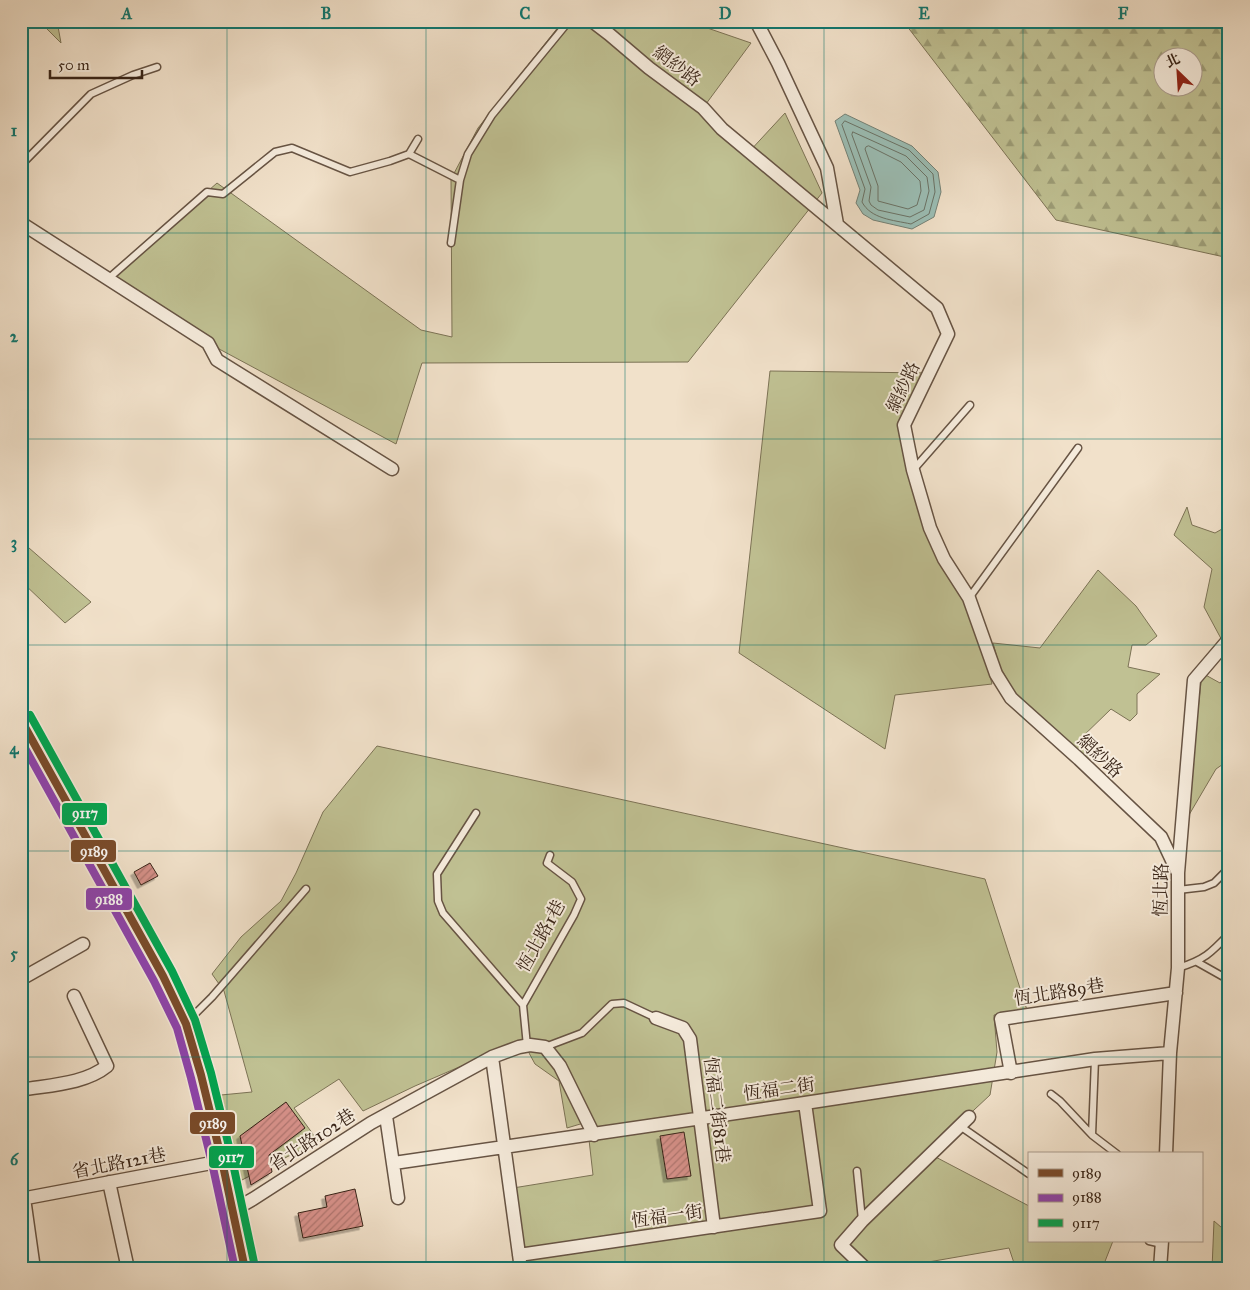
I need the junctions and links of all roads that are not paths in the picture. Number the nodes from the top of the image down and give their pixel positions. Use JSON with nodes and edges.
{"nodes":[{"id":1,"x":569,"y":21,"type":"edge"},
{"id":2,"x":592,"y":21,"type":"edge"},
{"id":3,"x":756,"y":21,"type":"edge"},
{"id":4,"x":157,"y":67,"type":"dead end"},
{"id":5,"x":418,"y":139,"type":"dead end"},
{"id":6,"x":408,"y":154,"type":"junction"},
{"id":7,"x":21,"y":166,"type":"edge"},
{"id":8,"x":460,"y":180,"type":"junction"},
{"id":9,"x":21,"y":223,"type":"edge"},
{"id":10,"x":837,"y":224,"type":"junction"},
{"id":11,"x":451,"y":243,"type":"dead end"},
{"id":12,"x":108,"y":279,"type":"junction"},
{"id":13,"x":970,"y":405,"type":"dead end"},
{"id":14,"x":1078,"y":448,"type":"dead end"},
{"id":15,"x":392,"y":469,"type":"dead end"},
{"id":16,"x":913,"y":470,"type":"junction"},
{"id":17,"x":969,"y":598,"type":"junction"},
{"id":18,"x":1229,"y":639,"type":"edge"},
{"id":19,"x":21,"y":720,"type":"edge"},
{"id":20,"x":476,"y":813,"type":"dead end"},
{"id":21,"x":550,"y":855,"type":"dead end"},
{"id":22,"x":1229,"y":868,"type":"edge"},
{"id":23,"x":1178,"y":873,"type":"junction"},
{"id":24,"x":306,"y":889,"type":"dead end"},
{"id":25,"x":1178,"y":890,"type":"junction"},
{"id":26,"x":1229,"y":934,"type":"edge"},
{"id":27,"x":83,"y":944,"type":"dead end"},
{"id":28,"x":1198,"y":962,"type":"junction"},
{"id":29,"x":1178,"y":968,"type":"junction"},
{"id":30,"x":21,"y":979,"type":"edge"},
{"id":31,"x":1229,"y":980,"type":"edge"},
{"id":32,"x":1176,"y":993,"type":"junction"},
{"id":33,"x":74,"y":996,"type":"dead end"},
{"id":34,"x":523,"y":1005,"type":"junction"},
{"id":35,"x":656,"y":1018,"type":"joint"},
{"id":36,"x":186,"y":1024,"type":"junction"},
{"id":37,"x":527,"y":1046,"type":"junction"},
{"id":38,"x":546,"y":1047,"type":"junction"},
{"id":39,"x":1170,"y":1053,"type":"junction"},
{"id":40,"x":492,"y":1057,"type":"junction"},
{"id":41,"x":1095,"y":1059,"type":"junction"},
{"id":42,"x":1011,"y":1073,"type":"junction"},
{"id":43,"x":21,"y":1090,"type":"edge"},
{"id":44,"x":1052,"y":1094,"type":"dead end"},
{"id":45,"x":805,"y":1103,"type":"junction"},
{"id":46,"x":386,"y":1116,"type":"junction"},
{"id":47,"x":701,"y":1118,"type":"junction"},
{"id":48,"x":964,"y":1122,"type":"joint"},
{"id":49,"x":594,"y":1134,"type":"junction"},
{"id":50,"x":1092,"y":1135,"type":"junction"},
{"id":51,"x":504,"y":1148,"type":"junction"},
{"id":52,"x":1114,"y":1152,"type":"edge"},
{"id":53,"x":1166,"y":1152,"type":"edge"},
{"id":54,"x":222,"y":1161,"type":"junction"},
{"id":55,"x":394,"y":1163,"type":"junction"},
{"id":56,"x":857,"y":1171,"type":"dead end"},
{"id":57,"x":1028,"y":1173,"type":"edge"},
{"id":58,"x":109,"y":1182,"type":"junction"},
{"id":59,"x":23,"y":1198,"type":"edge"},
{"id":60,"x":398,"y":1198,"type":"dead end"},
{"id":61,"x":232,"y":1211,"type":"junction"},
{"id":62,"x":862,"y":1221,"type":"junction"},
{"id":63,"x":714,"y":1227,"type":"junction"},
{"id":64,"x":1158,"y":1242,"type":"edge"},
{"id":65,"x":519,"y":1255,"type":"junction"},
{"id":66,"x":34,"y":1269,"type":"edge"},
{"id":67,"x":128,"y":1269,"type":"edge"},
{"id":68,"x":245,"y":1269,"type":"edge"},
{"id":69,"x":521,"y":1269,"type":"edge"},
{"id":70,"x":866,"y":1269,"type":"edge"},
{"id":71,"x":1160,"y":1269,"type":"edge"}],
"edges":[{"from":1,"to":8,"type":"lane"},
{"from":2,"to":10,"type":"street","name":"網紗路"},
{"from":3,"to":10,"type":"street"},
{"from":4,"to":7,"type":"lane"},
{"from":5,"to":6,"type":"lane"},
{"from":6,"to":8,"type":"lane"},
{"from":6,"to":12,"type":"lane"},
{"from":8,"to":11,"type":"lane"},
{"from":9,"to":12,"type":"street"},
{"from":10,"to":16,"type":"street","name":"網紗路"},
{"from":12,"to":15,"type":"street"},
{"from":13,"to":16,"type":"lane"},
{"from":14,"to":17,"type":"lane"},
{"from":16,"to":17,"type":"street","name":"網紗路"},
{"from":17,"to":23,"type":"street","name":"網紗路"},
{"from":18,"to":23,"type":"street","name":"恆北路"},
{"from":19,"to":36,"type":"main road"},
{"from":20,"to":34,"type":"lane"},
{"from":21,"to":34,"type":"lane","name":"恆北路1巷"},
{"from":22,"to":25,"type":"lane"},
{"from":23,"to":25,"type":"street","name":"恆北路"},
{"from":24,"to":36,"type":"lane"},
{"from":25,"to":29,"type":"street","name":"恆北路"},
{"from":26,"to":28,"type":"lane"},
{"from":27,"to":30,"type":"street"},
{"from":28,"to":29,"type":"lane"},
{"from":28,"to":31,"type":"lane"},
{"from":29,"to":32,"type":"street","name":"恆北路"},
{"from":32,"to":39,"type":"street","name":"恆北路"},
{"from":32,"to":42,"type":"street","name":"恆北路89巷"},
{"from":33,"to":43,"type":"street"},
{"from":34,"to":37,"type":"lane"},
{"from":35,"to":38,"type":"lane"},
{"from":35,"to":47,"type":"street","name":"恆福二街81巷"},
{"from":36,"to":54,"type":"main road"},
{"from":37,"to":38,"type":"street"},
{"from":37,"to":40,"type":"street"},
{"from":38,"to":49,"type":"street"},
{"from":39,"to":41,"type":"street","name":"恆福二街"},
{"from":39,"to":53,"type":"street","name":"恆北路"},
{"from":40,"to":46,"type":"street"},
{"from":40,"to":51,"type":"street"},
{"from":41,"to":42,"type":"street","name":"恆福二街"},
{"from":41,"to":50,"type":"lane"},
{"from":42,"to":45,"type":"street","name":"恆福二街"},
{"from":44,"to":50,"type":"lane"},
{"from":45,"to":47,"type":"street","name":"恆福二街"},
{"from":45,"to":63,"type":"street","name":"恆福一街"},
{"from":46,"to":55,"type":"street"},
{"from":46,"to":61,"type":"street","name":"省北路102巷"},
{"from":47,"to":49,"type":"street","name":"恆福二街"},
{"from":47,"to":63,"type":"street","name":"恆福二街81巷"},
{"from":48,"to":57,"type":"lane"},
{"from":48,"to":62,"type":"street"},
{"from":49,"to":51,"type":"street","name":"恆福二街"},
{"from":50,"to":52,"type":"lane"},
{"from":51,"to":55,"type":"street","name":"恆福二街"},
{"from":51,"to":65,"type":"street"},
{"from":54,"to":58,"type":"street","name":"省北路121巷"},
{"from":54,"to":61,"type":"main road"},
{"from":55,"to":60,"type":"street"},
{"from":56,"to":62,"type":"lane"},
{"from":58,"to":59,"type":"street","name":"省北路121巷"},
{"from":58,"to":67,"type":"street"},
{"from":59,"to":66,"type":"street"},
{"from":61,"to":68,"type":"main road"},
{"from":62,"to":70,"type":"street"},
{"from":63,"to":65,"type":"street","name":"恆福一街"},
{"from":64,"to":71,"type":"street"},
{"from":65,"to":69,"type":"street"}]}
